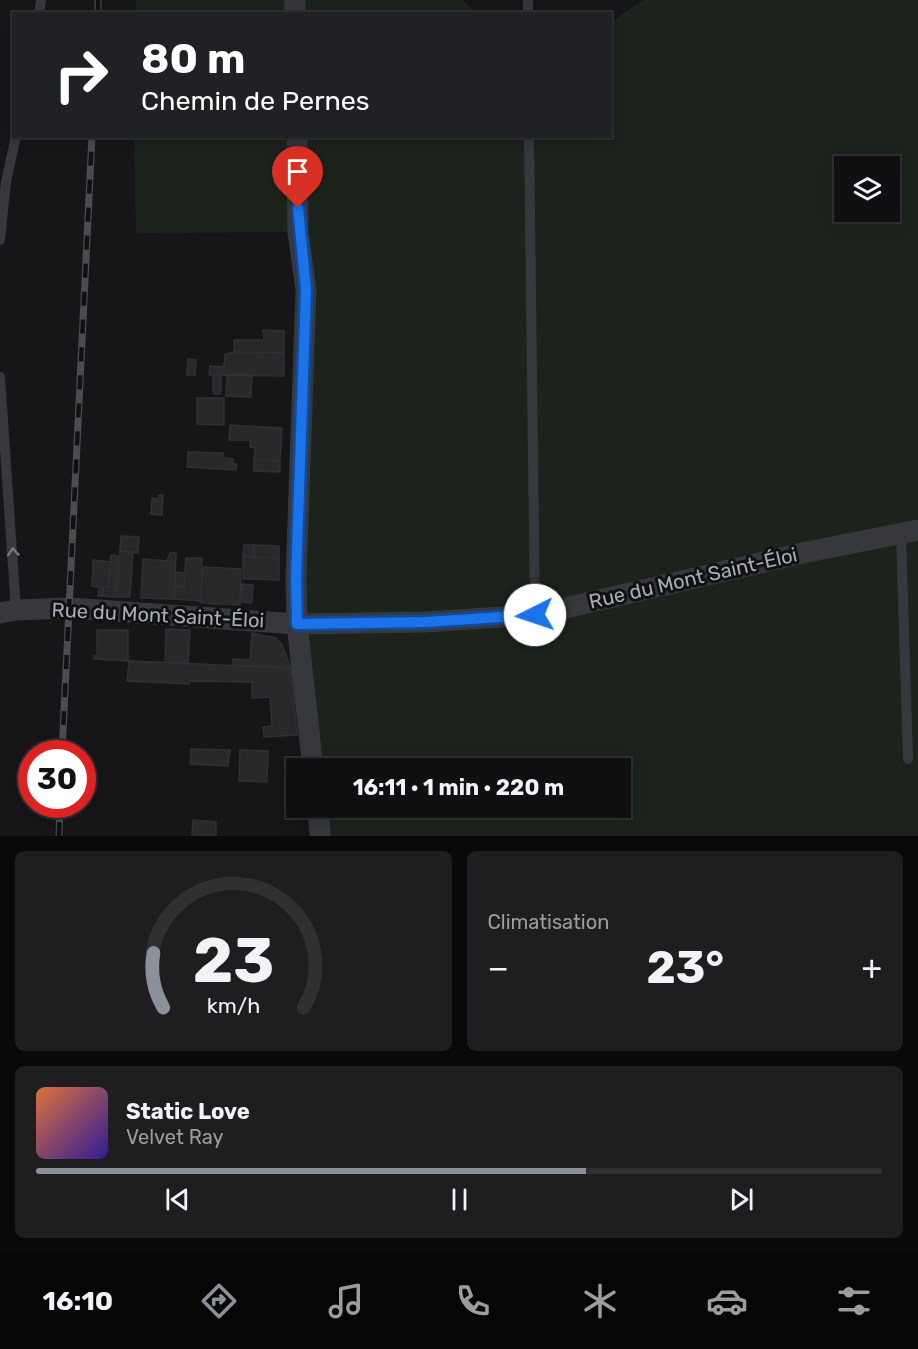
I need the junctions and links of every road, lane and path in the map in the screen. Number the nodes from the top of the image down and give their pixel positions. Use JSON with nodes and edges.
{"nodes":[{"id":1,"x":16,"y":138,"type":"edge"},
{"id":2,"x":297,"y":138,"type":"edge"},
{"id":3,"x":529,"y":138,"type":"edge"},
{"id":4,"x":0,"y":240,"type":"edge"},
{"id":5,"x":0,"y":377,"type":"edge"},
{"id":6,"x":5,"y":514,"type":"edge"},
{"id":7,"x":910,"y":531,"type":"edge"},
{"id":8,"x":8,"y":612,"type":"edge"},
{"id":9,"x":535,"y":615,"type":"junction"},
{"id":10,"x":297,"y":624,"type":"junction"},
{"id":11,"x":312,"y":758,"type":"edge"},
{"id":12,"x":908,"y":759,"type":"dead end"},
{"id":13,"x":319,"y":818,"type":"edge"},
{"id":14,"x":320,"y":836,"type":"edge"}],
"edges":[{"from":1,"to":4,"type":"lane"},
{"from":2,"to":10,"type":"street"},
{"from":3,"to":9,"type":"lane"},
{"from":5,"to":6,"type":"lane"},
{"from":8,"to":6,"type":"lane","one_way":true},
{"from":7,"to":9,"type":"street","name":"Rue du Mont Saint-Éloi"},
{"from":7,"to":12,"type":"lane"},
{"from":8,"to":10,"type":"street","name":"Rue du Mont Saint-Éloi"},
{"from":9,"to":10,"type":"street","name":"Rue du Mont Saint-Éloi"},
{"from":10,"to":11,"type":"street"},
{"from":13,"to":14,"type":"street"}]}
